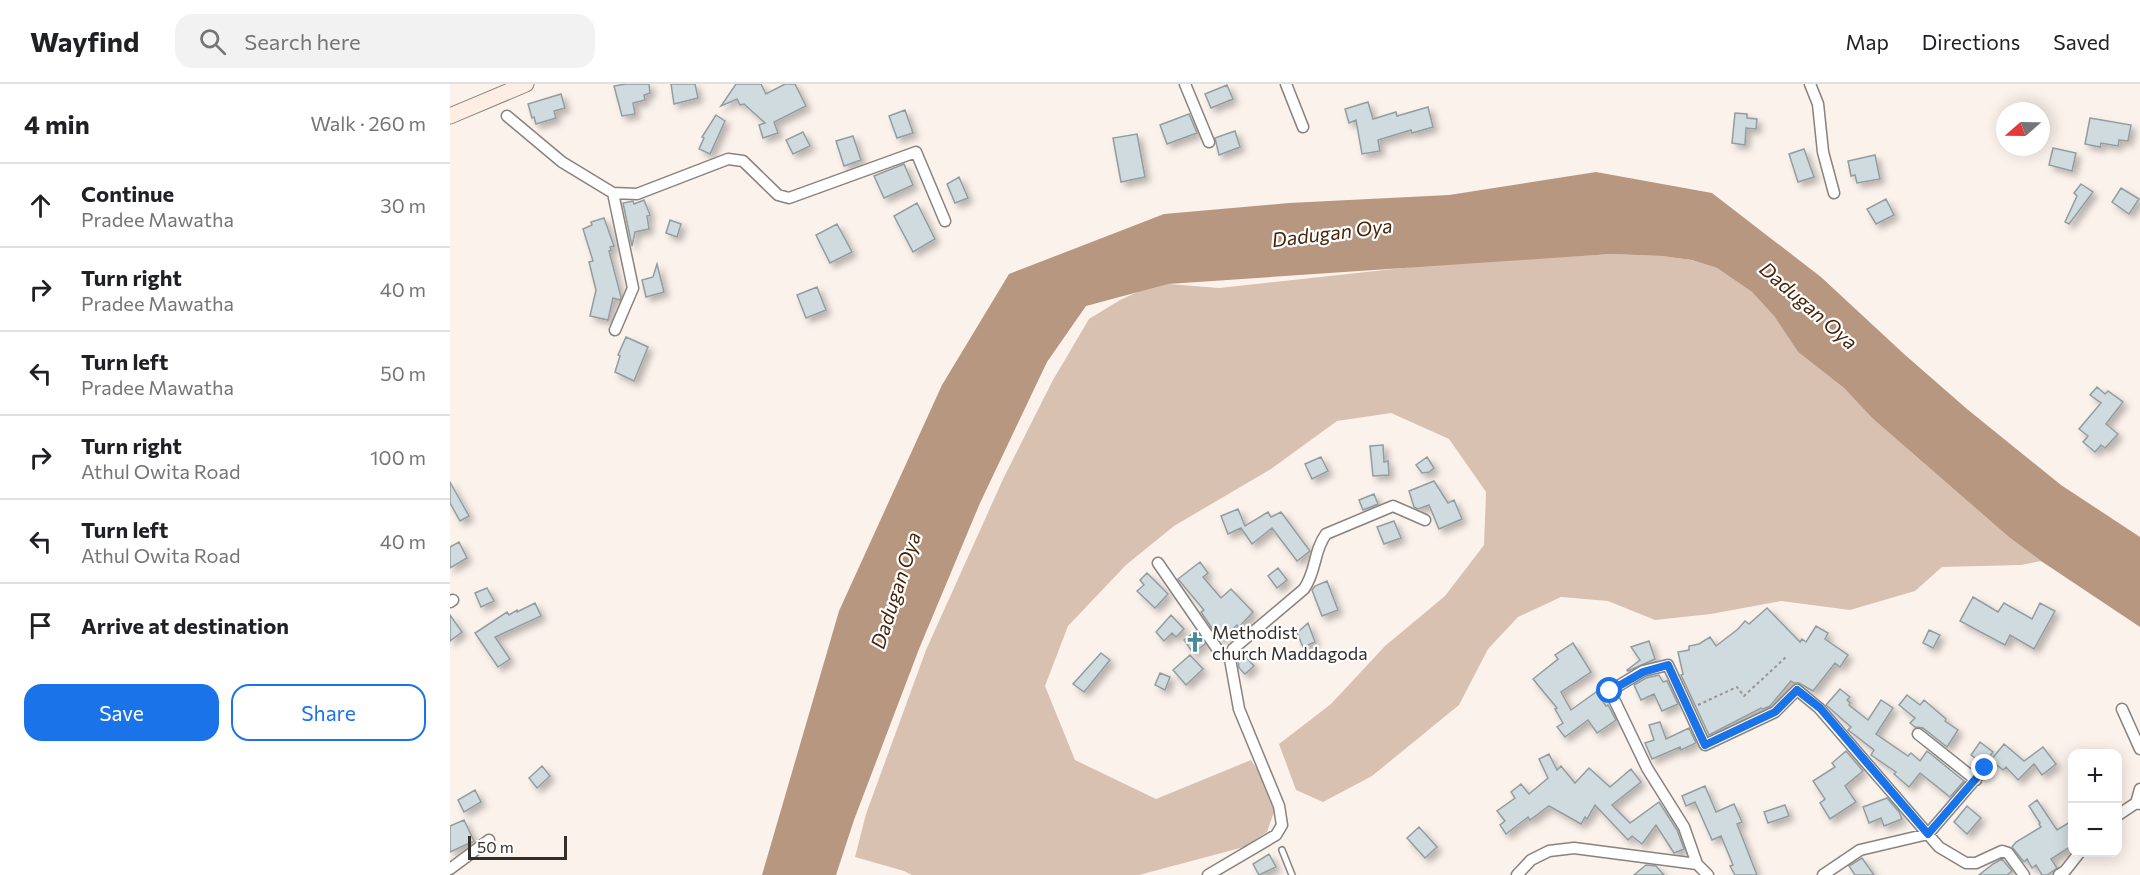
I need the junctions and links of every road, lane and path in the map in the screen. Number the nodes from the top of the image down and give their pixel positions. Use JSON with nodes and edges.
{"nodes":[{"id":1,"x":526,"y":84,"type":"edge"},
{"id":2,"x":1185,"y":84,"type":"edge"},
{"id":3,"x":1286,"y":84,"type":"edge"},
{"id":4,"x":1810,"y":84,"type":"edge"},
{"id":5,"x":450,"y":116,"type":"edge"},
{"id":6,"x":507,"y":116,"type":"dead end"},
{"id":7,"x":1303,"y":127,"type":"dead end"},
{"id":8,"x":1209,"y":142,"type":"dead end"},
{"id":9,"x":613,"y":193,"type":"junction"},
{"id":10,"x":1834,"y":193,"type":"dead end"},
{"id":11,"x":945,"y":221,"type":"dead end"},
{"id":12,"x":615,"y":330,"type":"dead end"},
{"id":13,"x":1425,"y":520,"type":"dead end"},
{"id":14,"x":1158,"y":563,"type":"dead end"},
{"id":15,"x":1786,"y":657,"type":"dead end"},
{"id":16,"x":1230,"y":659,"type":"junction"},
{"id":17,"x":2122,"y":709,"type":"dead end"},
{"id":18,"x":1688,"y":710,"type":"junction"},
{"id":19,"x":1918,"y":734,"type":"dead end"},
{"id":20,"x":2140,"y":749,"type":"edge"},
{"id":21,"x":1985,"y":768,"type":"dead end"},
{"id":22,"x":1976,"y":780,"type":"junction"},
{"id":23,"x":2140,"y":789,"type":"edge"},
{"id":24,"x":2138,"y":804,"type":"edge"},
{"id":25,"x":2122,"y":813,"type":"edge"},
{"id":26,"x":1928,"y":834,"type":"junction"},
{"id":27,"x":489,"y":840,"type":"dead end"},
{"id":28,"x":1282,"y":850,"type":"dead end"},
{"id":29,"x":2076,"y":857,"type":"edge"},
{"id":30,"x":1697,"y":864,"type":"junction"},
{"id":31,"x":450,"y":869,"type":"edge"},
{"id":32,"x":1208,"y":875,"type":"edge"},
{"id":33,"x":1292,"y":875,"type":"edge"},
{"id":34,"x":1517,"y":875,"type":"edge"},
{"id":35,"x":1708,"y":875,"type":"edge"},
{"id":36,"x":1823,"y":875,"type":"edge"},
{"id":37,"x":2024,"y":875,"type":"edge"},
{"id":38,"x":2059,"y":875,"type":"edge"}],
"edges":[{"from":1,"to":5,"type":"street"},
{"from":2,"to":8,"type":"street"},
{"from":3,"to":7,"type":"street"},
{"from":4,"to":10,"type":"street"},
{"from":6,"to":9,"type":"street"},
{"from":9,"to":11,"type":"street"},
{"from":9,"to":12,"type":"street"},
{"from":13,"to":16,"type":"street"},
{"from":14,"to":16,"type":"street"},
{"from":15,"to":18,"type":"path"},
{"from":16,"to":32,"type":"street"},
{"from":17,"to":20,"type":"street"},
{"from":18,"to":26,"type":"street"},
{"from":18,"to":30,"type":"street"},
{"from":19,"to":22,"type":"street"},
{"from":21,"to":22,"type":"street"},
{"from":22,"to":26,"type":"street"},
{"from":23,"to":24,"type":"street"},
{"from":24,"to":25,"type":"street"},
{"from":26,"to":36,"type":"street"},
{"from":26,"to":37,"type":"street"},
{"from":27,"to":31,"type":"street"},
{"from":28,"to":33,"type":"lane"},
{"from":29,"to":38,"type":"street"},
{"from":30,"to":34,"type":"street"},
{"from":30,"to":35,"type":"street"}]}
